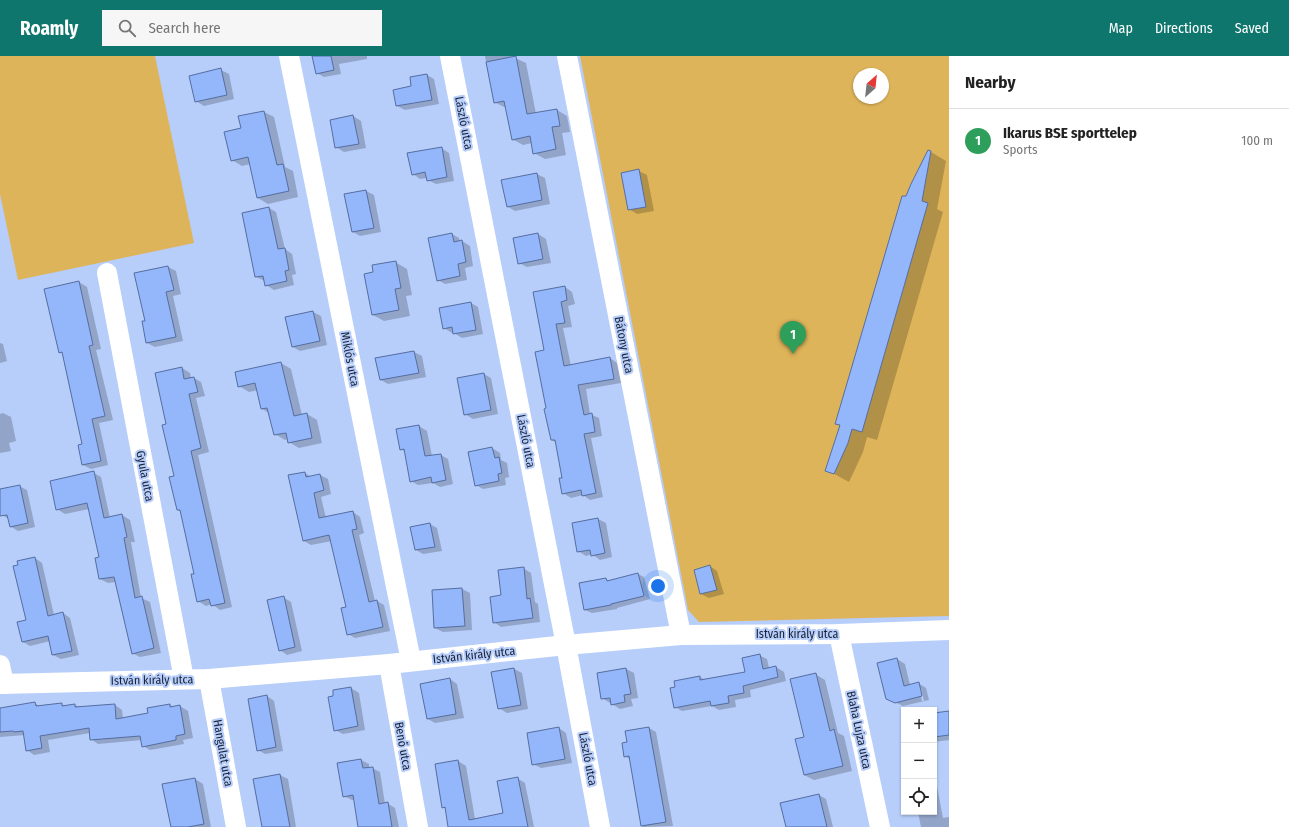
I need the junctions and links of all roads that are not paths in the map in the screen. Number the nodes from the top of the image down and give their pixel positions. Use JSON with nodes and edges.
{"nodes":[{"id":1,"x":289,"y":56,"type":"edge"},
{"id":2,"x":450,"y":56,"type":"edge"},
{"id":3,"x":567,"y":56,"type":"edge"},
{"id":4,"x":106,"y":273,"type":"dead end"},
{"id":5,"x":949,"y":630,"type":"edge"},
{"id":6,"x":839,"y":634,"type":"junction"},
{"id":7,"x":681,"y":635,"type":"junction"},
{"id":8,"x":566,"y":645,"type":"junction"},
{"id":9,"x":412,"y":661,"type":"junction"},
{"id":10,"x":389,"y":664,"type":"junction"},
{"id":11,"x":1,"y":677,"type":"edge"},
{"id":12,"x":184,"y":679,"type":"junction"},
{"id":13,"x":209,"y":679,"type":"junction"},
{"id":14,"x":236,"y":827,"type":"edge"},
{"id":15,"x":418,"y":827,"type":"edge"},
{"id":16,"x":600,"y":827,"type":"edge"},
{"id":17,"x":880,"y":827,"type":"edge"}],
"edges":[{"from":1,"to":9,"type":"street","name":"Miklós utca"},
{"from":2,"to":8,"type":"street","name":"László utca"},
{"from":3,"to":7,"type":"street","name":"Bátony utca"},
{"from":4,"to":12,"type":"street","name":"Gyula utca"},
{"from":5,"to":6,"type":"street","name":"István király utca"},
{"from":6,"to":7,"type":"street","name":"István király utca"},
{"from":6,"to":17,"type":"street","name":"Blaha Lujza utca"},
{"from":7,"to":8,"type":"street","name":"István király utca"},
{"from":8,"to":9,"type":"street","name":"István király utca"},
{"from":8,"to":16,"type":"street","name":"László utca"},
{"from":9,"to":10,"type":"street","name":"István király utca"},
{"from":10,"to":13,"type":"street","name":"István király utca"},
{"from":10,"to":15,"type":"street","name":"Benő utca"},
{"from":11,"to":12,"type":"street","name":"István király utca"},
{"from":12,"to":13,"type":"street","name":"István király utca"},
{"from":13,"to":14,"type":"street","name":"Hangulat utca"}]}
